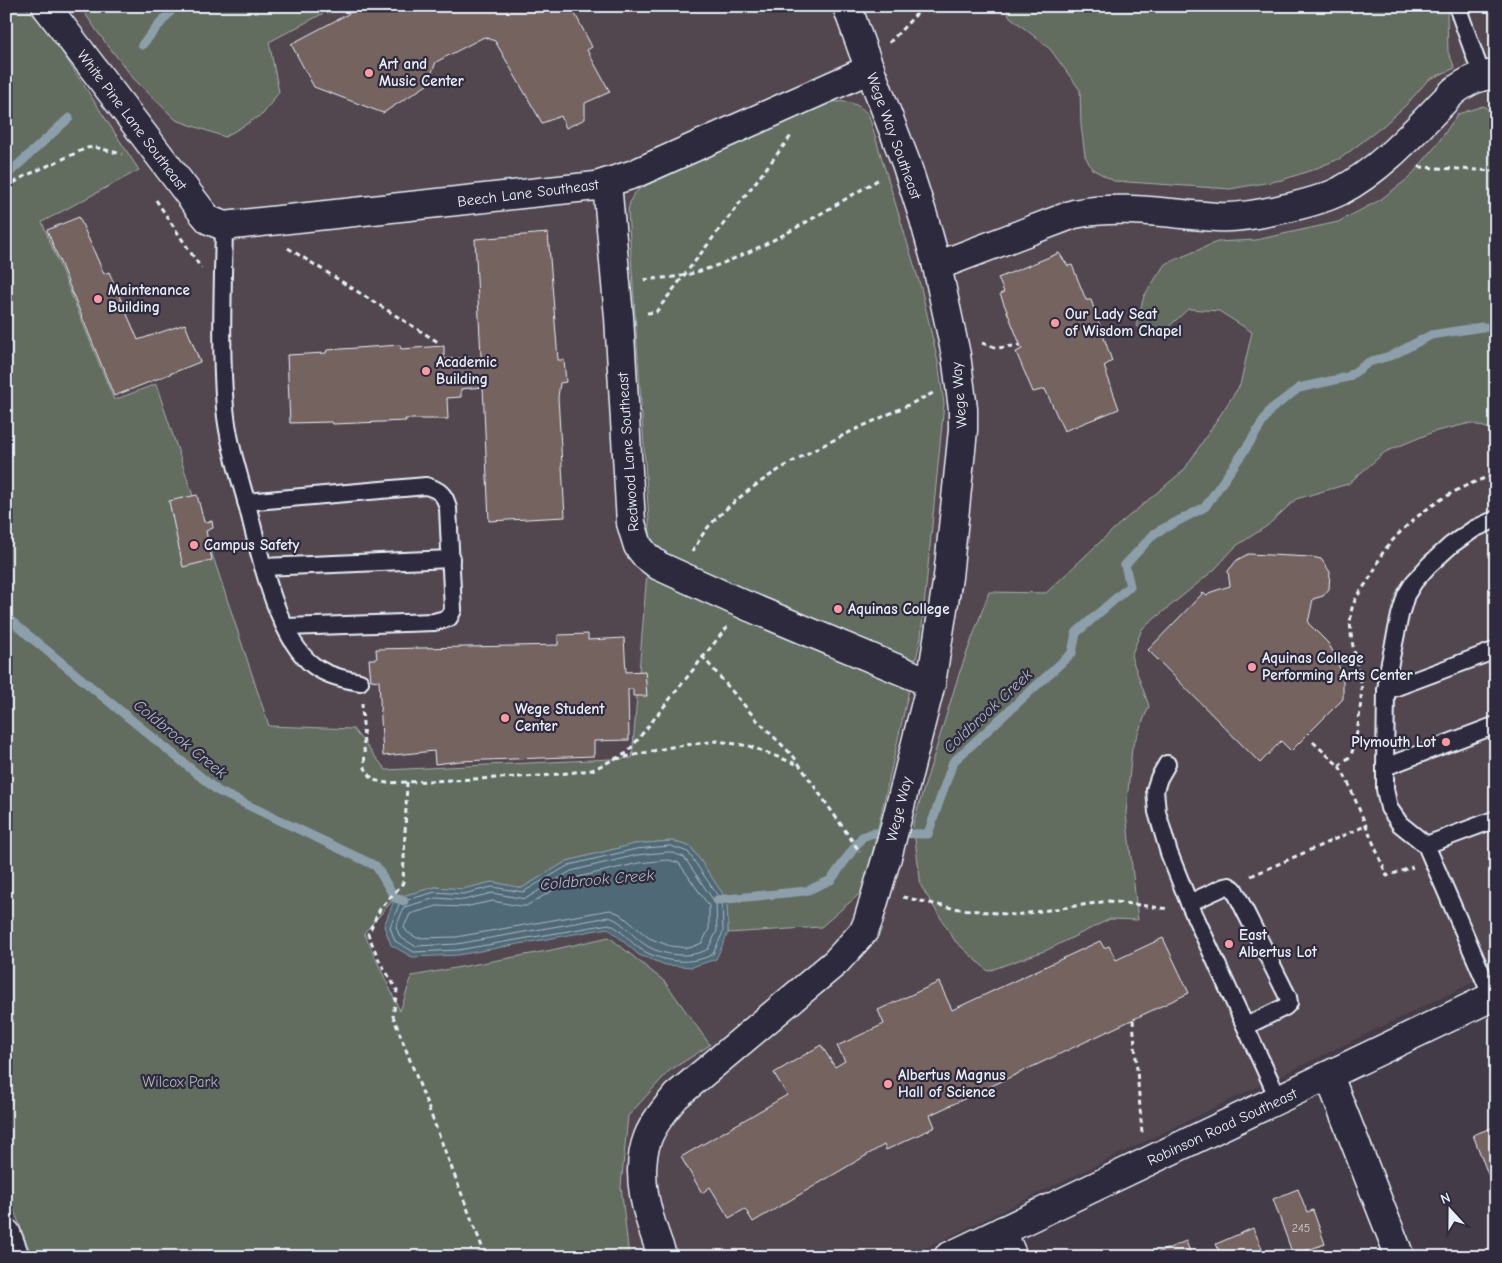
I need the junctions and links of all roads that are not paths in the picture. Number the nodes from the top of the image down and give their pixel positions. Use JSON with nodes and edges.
{"nodes":[{"id":1,"x":46,"y":6,"type":"edge"},
{"id":2,"x":847,"y":6,"type":"edge"},
{"id":3,"x":1457,"y":6,"type":"edge"},
{"id":4,"x":870,"y":69,"type":"junction"},
{"id":5,"x":1489,"y":75,"type":"edge"},
{"id":6,"x":607,"y":183,"type":"junction"},
{"id":7,"x":224,"y":226,"type":"junction"},
{"id":8,"x":937,"y":266,"type":"junction"},
{"id":9,"x":246,"y":502,"type":"junction"},
{"id":10,"x":1496,"y":519,"type":"edge"},
{"id":11,"x":451,"y":559,"type":"junction"},
{"id":12,"x":264,"y":567,"type":"junction"},
{"id":13,"x":285,"y":627,"type":"junction"},
{"id":14,"x":1496,"y":650,"type":"edge"},
{"id":15,"x":360,"y":682,"type":"road end"},
{"id":16,"x":930,"y":683,"type":"junction"},
{"id":17,"x":1386,"y":691,"type":"junction"},
{"id":18,"x":1496,"y":726,"type":"edge"},
{"id":19,"x":1167,"y":764,"type":"dead end"},
{"id":20,"x":1385,"y":766,"type":"junction"},
{"id":21,"x":1496,"y":819,"type":"edge"},
{"id":22,"x":1429,"y":853,"type":"junction"},
{"id":23,"x":1189,"y":903,"type":"junction"},
{"id":24,"x":1494,"y":996,"type":"edge"},
{"id":25,"x":1246,"y":1026,"type":"junction"},
{"id":26,"x":1330,"y":1076,"type":"junction"},
{"id":27,"x":1279,"y":1100,"type":"junction"},
{"id":28,"x":1002,"y":1231,"type":"junction"},
{"id":29,"x":6,"y":1233,"type":"edge"},
{"id":30,"x":15,"y":1257,"type":"edge"},
{"id":31,"x":663,"y":1257,"type":"edge"},
{"id":32,"x":948,"y":1257,"type":"edge"},
{"id":33,"x":1013,"y":1257,"type":"edge"},
{"id":34,"x":1400,"y":1257,"type":"edge"}],
"edges":[{"from":1,"to":7,"type":"street","name":"White Pine Lane Southeast"},
{"from":2,"to":4,"type":"street","name":"Wege Way Southeast"},
{"from":3,"to":5,"type":"lane"},
{"from":4,"to":6,"type":"street","name":"Beech Lane Southeast"},
{"from":4,"to":8,"type":"street","name":"Wege Way Southeast"},
{"from":5,"to":8,"type":"street"},
{"from":6,"to":7,"type":"street","name":"Beech Lane Southeast"},
{"from":6,"to":16,"type":"street","name":"Redwood Lane Southeast"},
{"from":7,"to":9,"type":"lane"},
{"from":8,"to":16,"type":"street","name":"Wege Way"},
{"from":9,"to":11,"type":"lane"},
{"from":9,"to":12,"type":"lane"},
{"from":10,"to":17,"type":"lane"},
{"from":11,"to":12,"type":"lane"},
{"from":11,"to":13,"type":"lane"},
{"from":12,"to":13,"type":"lane"},
{"from":13,"to":15,"type":"lane"},
{"from":14,"to":17,"type":"lane"},
{"from":16,"to":31,"type":"street","name":"Wege Way"},
{"from":17,"to":20,"type":"lane"},
{"from":18,"to":20,"type":"lane"},
{"from":19,"to":23,"type":"lane"},
{"from":20,"to":22,"type":"lane"},
{"from":21,"to":22,"type":"lane"},
{"from":22,"to":24,"type":"lane"},
{"from":23,"to":25,"type":"lane"},
{"from":23,"to":25,"type":"lane"},
{"from":24,"to":26,"type":"street","name":"Robinson Road Southeast"},
{"from":25,"to":27,"type":"lane"},
{"from":26,"to":27,"type":"street","name":"Robinson Road Southeast"},
{"from":26,"to":34,"type":"street"},
{"from":27,"to":28,"type":"street","name":"Robinson Road Southeast"},
{"from":28,"to":32,"type":"street","name":"Robinson Road Southeast"},
{"from":28,"to":33,"type":"street"},
{"from":29,"to":30,"type":"street"}]}
